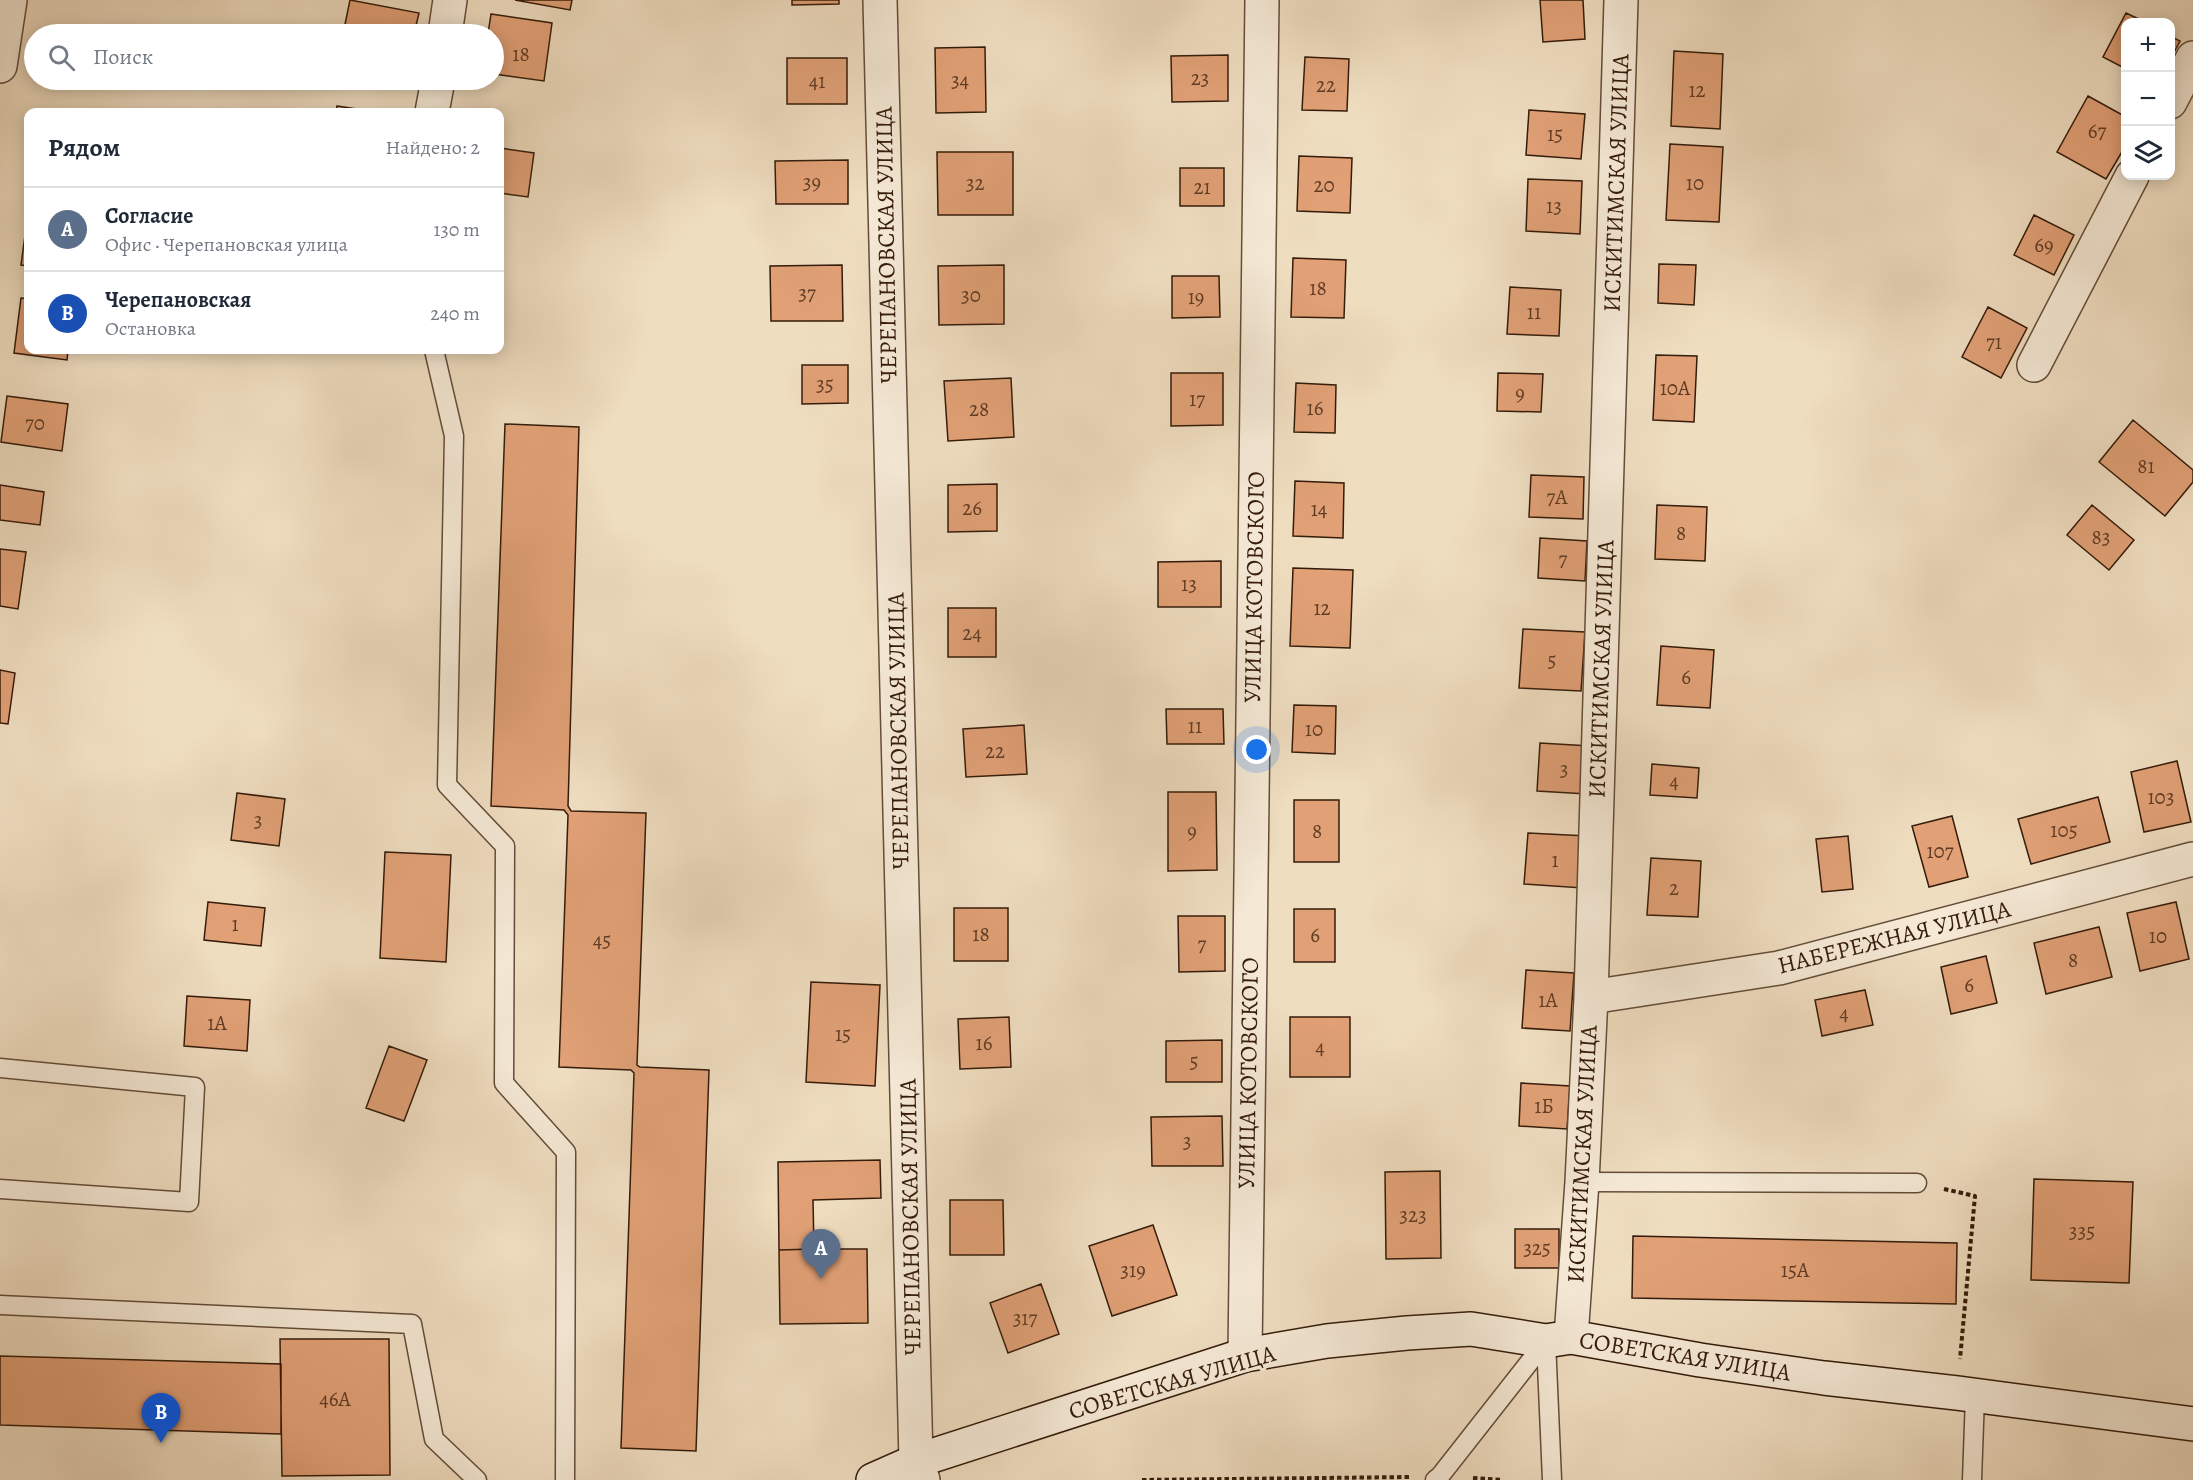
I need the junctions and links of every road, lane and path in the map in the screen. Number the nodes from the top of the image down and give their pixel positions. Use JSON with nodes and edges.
{"nodes":[{"id":1,"x":10,"y":0,"type":"edge"},
{"id":2,"x":450,"y":0,"type":"edge"},
{"id":3,"x":880,"y":0,"type":"edge"},
{"id":4,"x":1262,"y":0,"type":"edge"},
{"id":5,"x":1621,"y":0,"type":"edge"},
{"id":6,"x":446,"y":24,"type":"edge"},
{"id":7,"x":2193,"y":58,"type":"edge"},
{"id":8,"x":0,"y":66,"type":"edge"},
{"id":9,"x":436,"y":90,"type":"edge"},
{"id":10,"x":2175,"y":92,"type":"edge"},
{"id":11,"x":433,"y":108,"type":"edge"},
{"id":12,"x":2130,"y":180,"type":"edge"},
{"id":13,"x":435,"y":354,"type":"edge"},
{"id":14,"x":2034,"y":365,"type":"dead end"},
{"id":15,"x":2193,"y":859,"type":"edge"},
{"id":16,"x":1591,"y":997,"type":"junction"},
{"id":17,"x":0,"y":1068,"type":"edge"},
{"id":18,"x":1582,"y":1182,"type":"junction"},
{"id":19,"x":1917,"y":1183,"type":"joint"},
{"id":20,"x":0,"y":1189,"type":"edge"},
{"id":21,"x":0,"y":1305,"type":"edge"},
{"id":22,"x":1558,"y":1339,"type":"junction"},
{"id":23,"x":1245,"y":1355,"type":"junction"},
{"id":24,"x":1966,"y":1394,"type":"junction"},
{"id":25,"x":2193,"y":1424,"type":"edge"},
{"id":26,"x":919,"y":1471,"type":"edge"},
{"id":27,"x":1438,"y":1478,"type":"edge"},
{"id":28,"x":477,"y":1480,"type":"edge"},
{"id":29,"x":565,"y":1480,"type":"edge"},
{"id":30,"x":873,"y":1480,"type":"edge"},
{"id":31,"x":1142,"y":1480,"type":"edge"},
{"id":32,"x":1502,"y":1480,"type":"edge"},
{"id":33,"x":1552,"y":1480,"type":"edge"},
{"id":34,"x":1972,"y":1480,"type":"edge"}],
"edges":[{"from":1,"to":8,"type":"street"},
{"from":2,"to":6,"type":"street"},
{"from":3,"to":26,"type":"street","name":"ЧЕРЕПАНОВСКАЯ УЛИЦА"},
{"from":4,"to":23,"type":"street","name":"УЛИЦА КОТОВСКОГО"},
{"from":5,"to":16,"type":"street","name":"ИСКИТИМСКАЯ УЛИЦА"},
{"from":7,"to":10,"type":"street"},
{"from":9,"to":11,"type":"street"},
{"from":12,"to":14,"type":"street"},
{"from":13,"to":29,"type":"lane"},
{"from":15,"to":16,"type":"street","name":"НАБЕРЕЖНАЯ УЛИЦА"},
{"from":16,"to":18,"type":"street","name":"ИСКИТИМСКАЯ УЛИЦА"},
{"from":17,"to":20,"type":"lane"},
{"from":18,"to":19,"type":"lane"},
{"from":18,"to":22,"type":"street","name":"ИСКИТИМСКАЯ УЛИЦА"},
{"from":19,"to":24,"type":"path"},
{"from":21,"to":28,"type":"lane"},
{"from":22,"to":23,"type":"street","name":"СОВЕТСКАЯ УЛИЦА"},
{"from":22,"to":24,"type":"street","name":"СОВЕТСКАЯ УЛИЦА"},
{"from":22,"to":27,"type":"lane"},
{"from":22,"to":33,"type":"lane"},
{"from":23,"to":26,"type":"street","name":"СОВЕТСКАЯ УЛИЦА"},
{"from":24,"to":25,"type":"street","name":"СОВЕТСКАЯ УЛИЦА"},
{"from":24,"to":34,"type":"lane"},
{"from":26,"to":30,"type":"street","name":"СОВЕТСКАЯ УЛИЦА"},
{"from":27,"to":31,"type":"path"},
{"from":27,"to":32,"type":"path"}]}
